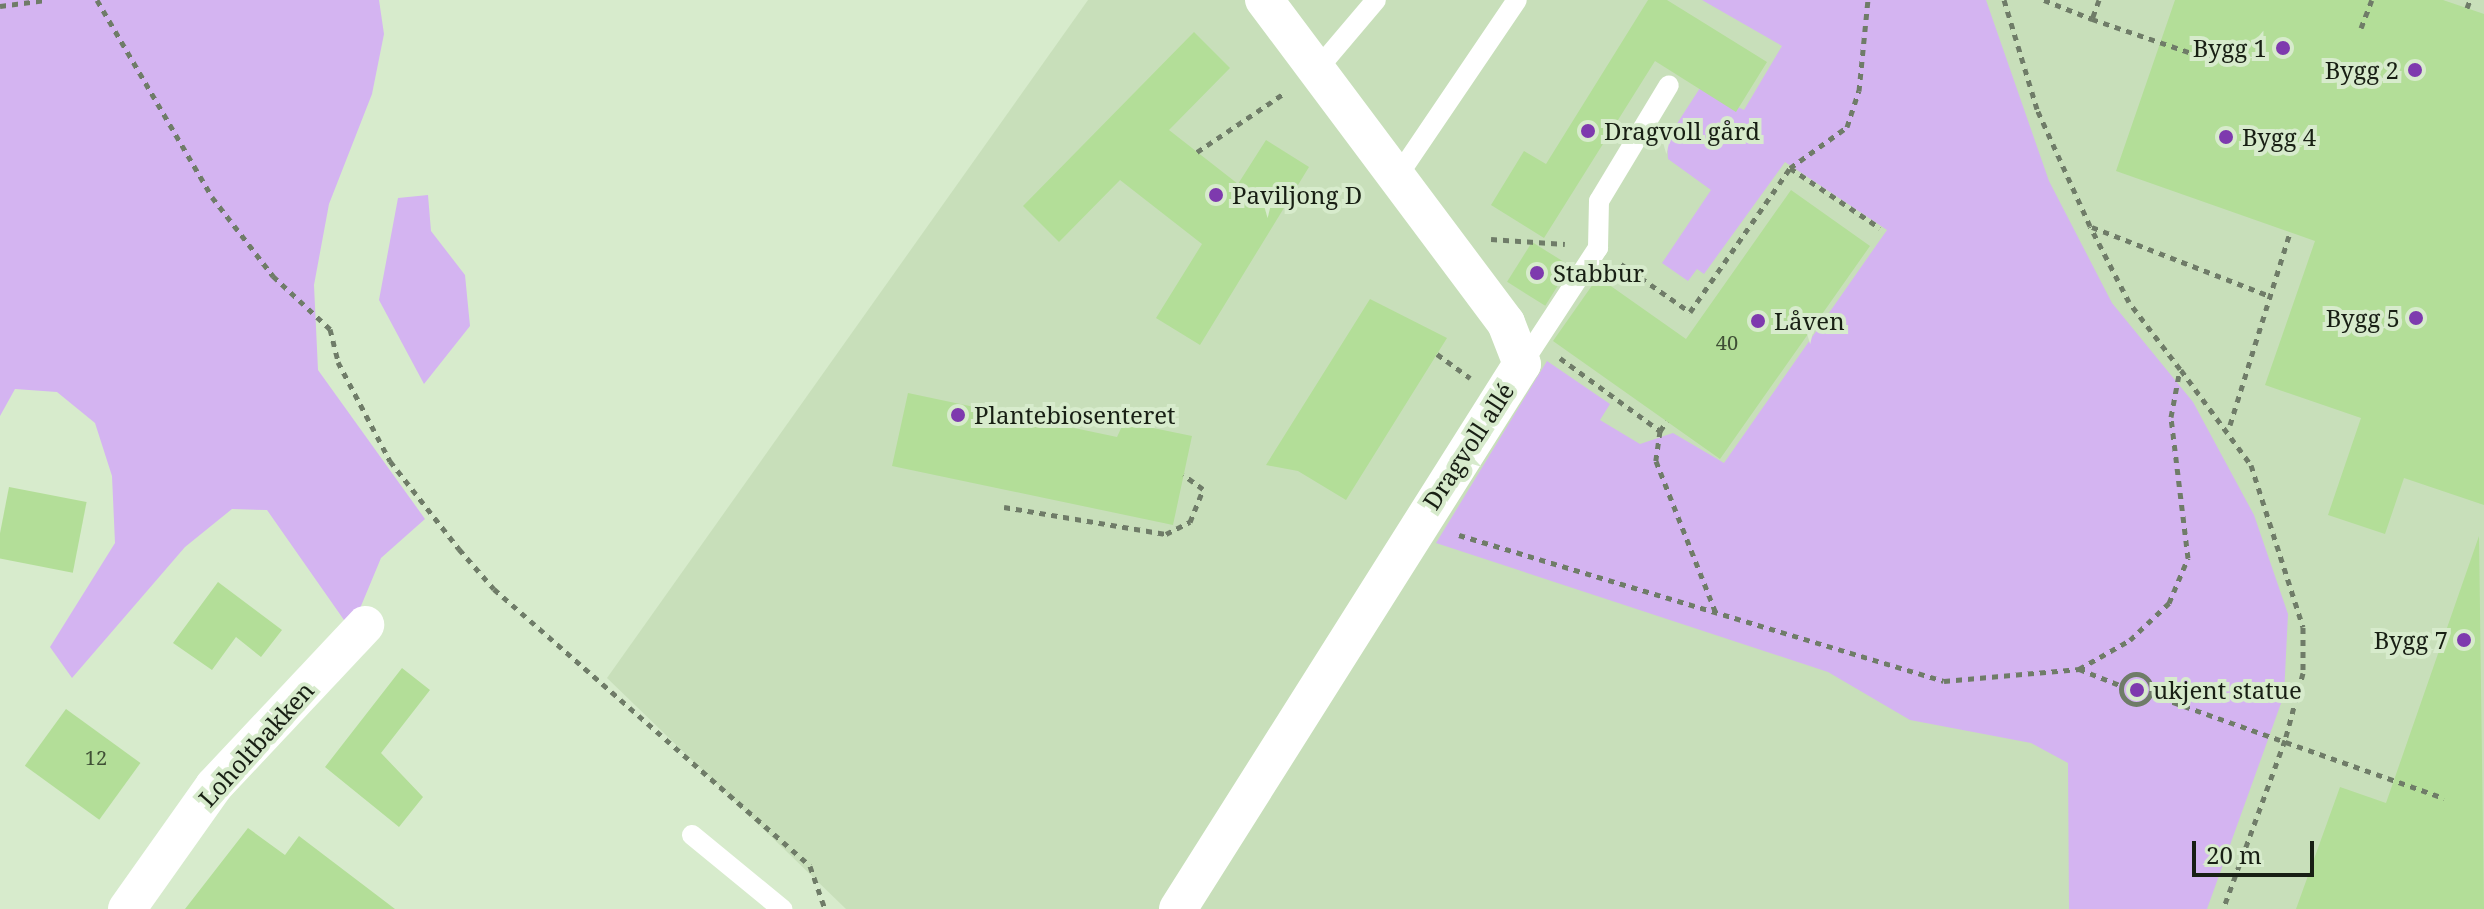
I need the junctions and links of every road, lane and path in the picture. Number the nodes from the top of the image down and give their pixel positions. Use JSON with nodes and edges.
{"nodes":[{"id":1,"x":46,"y":0,"type":"edge"},
{"id":2,"x":97,"y":0,"type":"edge"},
{"id":3,"x":1264,"y":0,"type":"edge"},
{"id":4,"x":1376,"y":0,"type":"edge"},
{"id":5,"x":1517,"y":0,"type":"edge"},
{"id":6,"x":1868,"y":0,"type":"edge"},
{"id":7,"x":2004,"y":0,"type":"edge"},
{"id":8,"x":2044,"y":0,"type":"edge"},
{"id":9,"x":2099,"y":0,"type":"edge"},
{"id":10,"x":2372,"y":0,"type":"edge"},
{"id":11,"x":2470,"y":0,"type":"edge"},
{"id":12,"x":0,"y":6,"type":"edge"},
{"id":13,"x":2467,"y":8,"type":"dead end"},
{"id":14,"x":2092,"y":19,"type":"junction"},
{"id":15,"x":2361,"y":28,"type":"dead end"},
{"id":16,"x":2209,"y":59,"type":"dead end"},
{"id":17,"x":1315,"y":72,"type":"junction"},
{"id":18,"x":1669,"y":85,"type":"dead end"},
{"id":19,"x":1197,"y":152,"type":"dead end"},
{"id":20,"x":1790,"y":168,"type":"junction"},
{"id":21,"x":1395,"y":180,"type":"junction"},
{"id":22,"x":2090,"y":226,"type":"junction"},
{"id":23,"x":1880,"y":228,"type":"dead end"},
{"id":24,"x":2290,"y":232,"type":"dead end"},
{"id":25,"x":1441,"y":242,"type":"junction"},
{"id":26,"x":1598,"y":248,"type":"junction"},
{"id":27,"x":2270,"y":296,"type":"junction"},
{"id":28,"x":1529,"y":353,"type":"junction"},
{"id":29,"x":2180,"y":369,"type":"junction"},
{"id":30,"x":1667,"y":421,"type":"dead end"},
{"id":31,"x":2230,"y":426,"type":"junction"},
{"id":32,"x":1660,"y":431,"type":"junction"},
{"id":33,"x":1184,"y":475,"type":"dead end"},
{"id":34,"x":1004,"y":507,"type":"dead end"},
{"id":35,"x":1424,"y":514,"type":"junction"},
{"id":36,"x":1717,"y":614,"type":"junction"},
{"id":37,"x":365,"y":625,"type":"dead end"},
{"id":38,"x":2079,"y":669,"type":"junction"},
{"id":39,"x":2122,"y":686,"type":"junction"},
{"id":40,"x":2150,"y":694,"type":"junction"},
{"id":41,"x":2285,"y":740,"type":"junction"},
{"id":42,"x":2444,"y":798,"type":"dead end"},
{"id":43,"x":692,"y":835,"type":"dead end"},
{"id":44,"x":127,"y":909,"type":"edge"},
{"id":45,"x":782,"y":909,"type":"edge"},
{"id":46,"x":825,"y":909,"type":"edge"},
{"id":47,"x":1178,"y":909,"type":"edge"},
{"id":48,"x":2223,"y":909,"type":"edge"}],
"edges":[{"from":1,"to":12,"type":"path"},
{"from":2,"to":46,"type":"path"},
{"from":3,"to":17,"type":"street","name":"Dragvoll allé"},
{"from":4,"to":17,"type":"lane"},
{"from":5,"to":21,"type":"lane"},
{"from":6,"to":20,"type":"path"},
{"from":7,"to":22,"type":"path"},
{"from":8,"to":14,"type":"path"},
{"from":9,"to":14,"type":"path"},
{"from":10,"to":15,"type":"path"},
{"from":11,"to":13,"type":"path"},
{"from":14,"to":16,"type":"path"},
{"from":17,"to":19,"type":"path"},
{"from":17,"to":21,"type":"street","name":"Dragvoll allé"},
{"from":18,"to":26,"type":"lane"},
{"from":20,"to":23,"type":"path"},
{"from":20,"to":26,"type":"path"},
{"from":21,"to":25,"type":"street","name":"Dragvoll allé"},
{"from":22,"to":27,"type":"path"},
{"from":22,"to":29,"type":"path"},
{"from":24,"to":27,"type":"path"},
{"from":25,"to":26,"type":"path"},
{"from":25,"to":28,"type":"street","name":"Dragvoll allé"},
{"from":26,"to":28,"type":"lane"},
{"from":27,"to":31,"type":"path"},
{"from":28,"to":32,"type":"path"},
{"from":28,"to":35,"type":"street","name":"Dragvoll allé"},
{"from":29,"to":31,"type":"path"},
{"from":29,"to":38,"type":"path"},
{"from":30,"to":32,"type":"path"},
{"from":31,"to":41,"type":"path"},
{"from":32,"to":36,"type":"path"},
{"from":33,"to":34,"type":"path"},
{"from":35,"to":36,"type":"path"},
{"from":35,"to":47,"type":"street","name":"Dragvoll allé"},
{"from":36,"to":38,"type":"path"},
{"from":37,"to":44,"type":"street","name":"Loholtbakken"},
{"from":38,"to":39,"type":"path"},
{"from":39,"to":40,"type":"path"},
{"from":39,"to":40,"type":"path"},
{"from":40,"to":41,"type":"path"},
{"from":41,"to":42,"type":"path"},
{"from":41,"to":48,"type":"path"},
{"from":43,"to":45,"type":"lane"}]}
